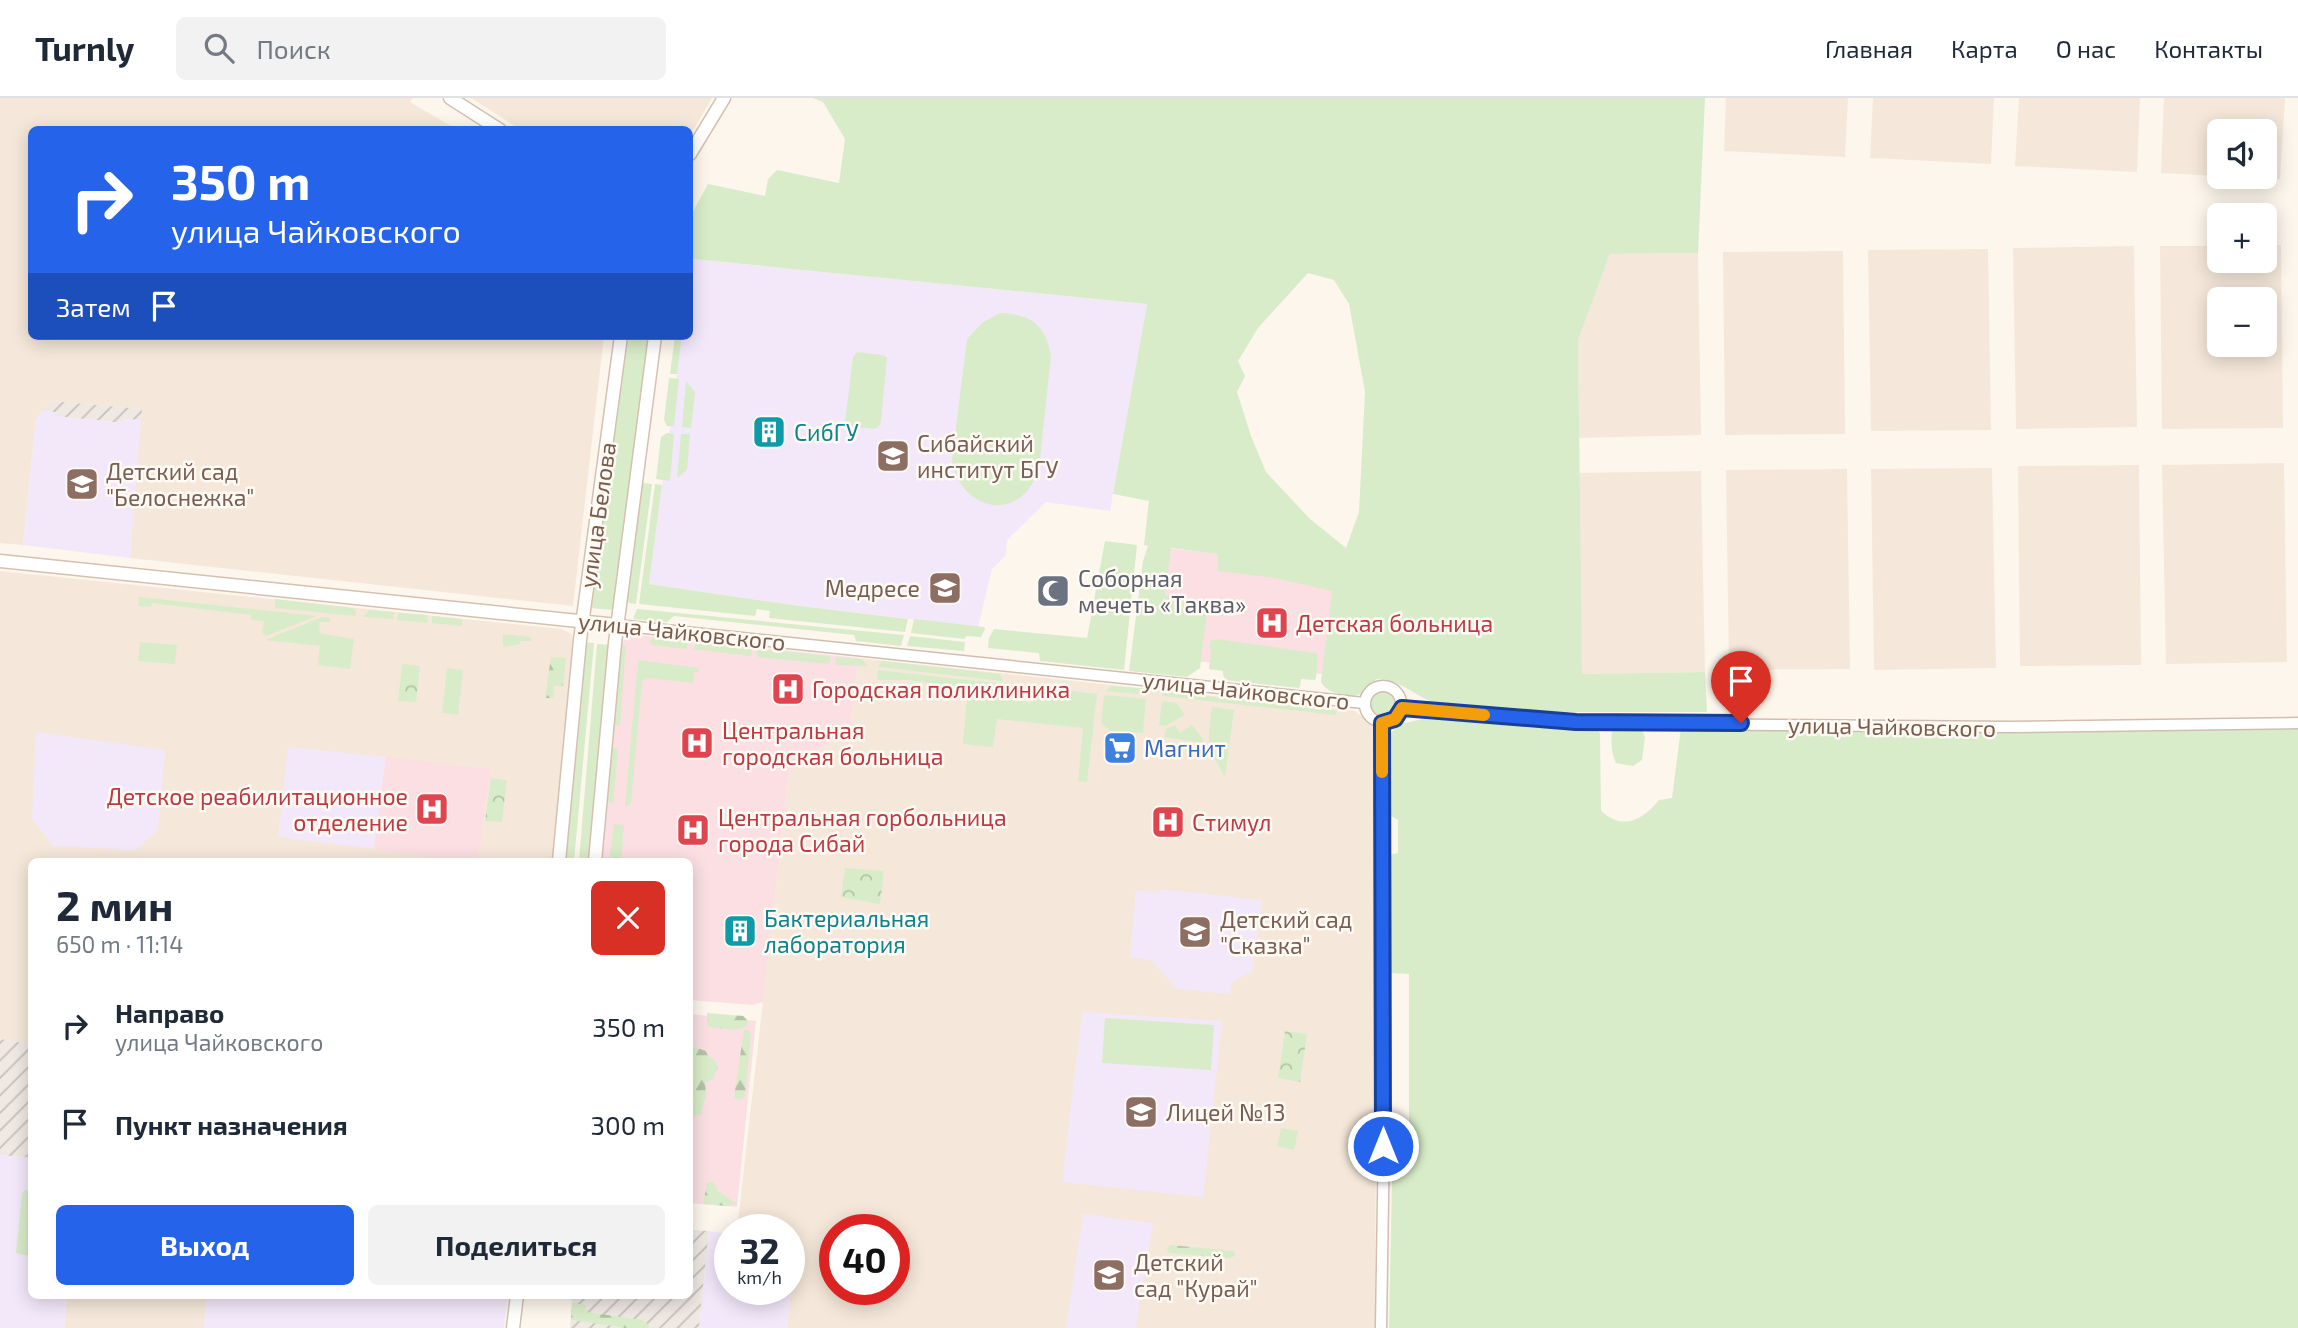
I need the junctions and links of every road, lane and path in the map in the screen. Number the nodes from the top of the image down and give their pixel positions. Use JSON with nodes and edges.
{"nodes":[{"id":1,"x":450,"y":98,"type":"edge"},
{"id":2,"x":724,"y":98,"type":"edge"},
{"id":3,"x":494,"y":126,"type":"edge"},
{"id":4,"x":693,"y":149,"type":"edge"},
{"id":5,"x":620,"y":340,"type":"edge"},
{"id":6,"x":654,"y":340,"type":"edge"},
{"id":7,"x":0,"y":561,"type":"edge"},
{"id":8,"x":582,"y":621,"type":"junction"},
{"id":9,"x":617,"y":625,"type":"junction"},
{"id":10,"x":1364,"y":703,"type":"junction"},
{"id":11,"x":1402,"y":708,"type":"junction"},
{"id":12,"x":1382,"y":723,"type":"junction"},
{"id":13,"x":2298,"y":723,"type":"edge"},
{"id":14,"x":559,"y":858,"type":"edge"},
{"id":15,"x":595,"y":858,"type":"edge"},
{"id":16,"x":517,"y":1299,"type":"edge"},
{"id":17,"x":513,"y":1328,"type":"edge"},
{"id":18,"x":1381,"y":1328,"type":"edge"}],
"edges":[{"from":1,"to":3,"type":"main road"},
{"from":2,"to":4,"type":"main road"},
{"from":5,"to":8,"type":"main road","name":"улица Белова"},
{"from":6,"to":9,"type":"main road","name":"улица Белова"},
{"from":7,"to":8,"type":"main road","name":"улица Чайковского"},
{"from":8,"to":9,"type":"main road","name":"улица Чайковского"},
{"from":8,"to":14,"type":"main road","name":"улица Белова"},
{"from":9,"to":10,"type":"street","name":"улица Чайковского"},
{"from":9,"to":15,"type":"main road","name":"улица Белова"},
{"from":10,"to":11,"type":"street"},
{"from":10,"to":12,"type":"street"},
{"from":11,"to":12,"type":"street"},
{"from":11,"to":13,"type":"street","name":"улица Чайковского"},
{"from":12,"to":18,"type":"street"},
{"from":16,"to":17,"type":"main road"}]}
